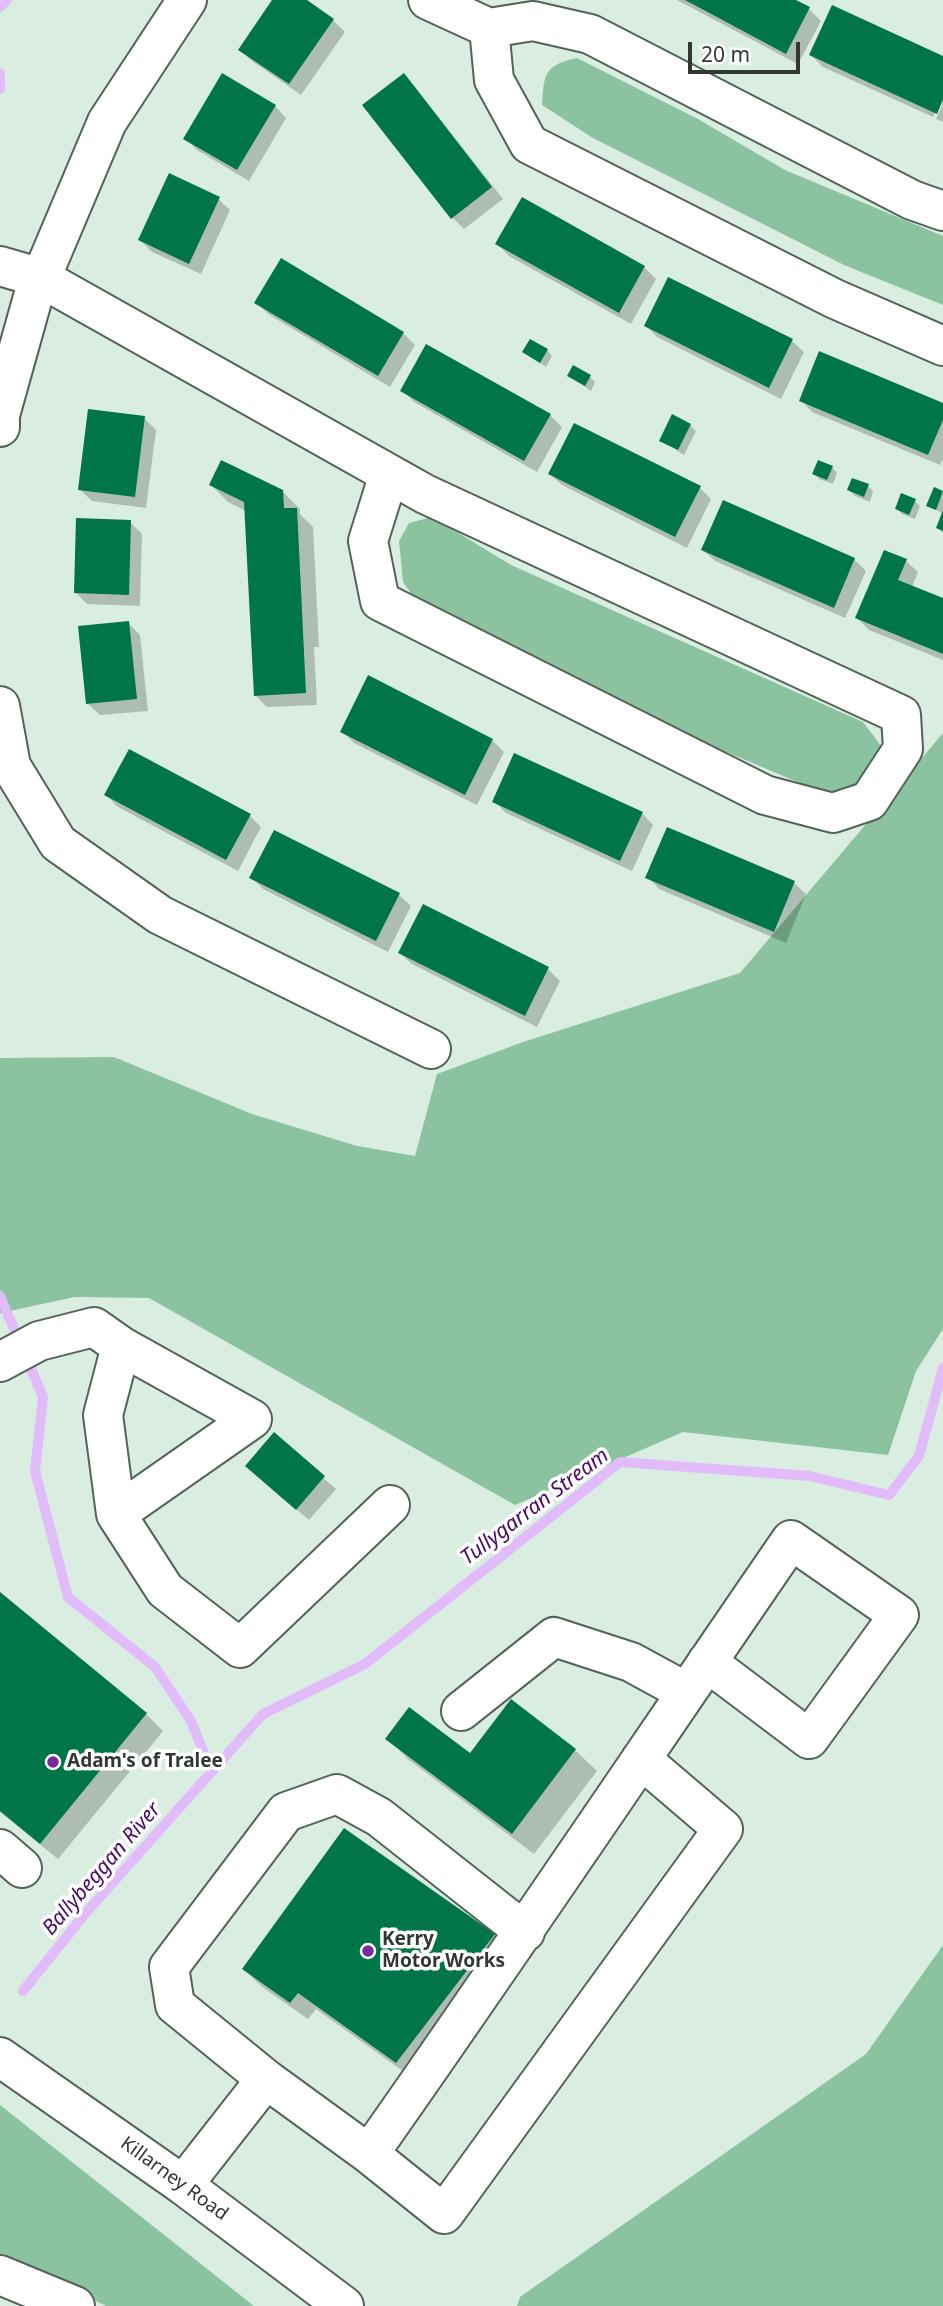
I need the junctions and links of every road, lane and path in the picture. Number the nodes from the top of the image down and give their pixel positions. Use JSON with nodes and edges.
{"nodes":[{"id":1,"x":187,"y":0,"type":"edge"},
{"id":2,"x":428,"y":0,"type":"edge"},
{"id":3,"x":489,"y":28,"type":"junction"},
{"id":4,"x":943,"y":211,"type":"edge"},
{"id":5,"x":0,"y":266,"type":"edge"},
{"id":6,"x":41,"y":278,"type":"junction"},
{"id":7,"x":943,"y":346,"type":"edge"},
{"id":8,"x":0,"y":427,"type":"edge"},
{"id":9,"x":389,"y":474,"type":"junction"},
{"id":10,"x":0,"y":706,"type":"edge"},
{"id":11,"x":432,"y":1049,"type":"dead end"},
{"id":12,"x":121,"y":1346,"type":"junction"},
{"id":13,"x":0,"y":1362,"type":"edge"},
{"id":14,"x":390,"y":1505,"type":"dead end"},
{"id":15,"x":116,"y":1514,"type":"junction"},
{"id":16,"x":697,"y":1677,"type":"junction"},
{"id":17,"x":461,"y":1710,"type":"dead end"},
{"id":18,"x":641,"y":1759,"type":"junction"},
{"id":19,"x":525,"y":1933,"type":"junction"},
{"id":20,"x":0,"y":2057,"type":"edge"},
{"id":21,"x":266,"y":2079,"type":"junction"},
{"id":22,"x":369,"y":2154,"type":"junction"},
{"id":23,"x":183,"y":2185,"type":"junction"},
{"id":24,"x":0,"y":2275,"type":"edge"},
{"id":25,"x":75,"y":2306,"type":"edge"},
{"id":26,"x":344,"y":2306,"type":"edge"}],
"edges":[{"from":1,"to":6,"type":"street"},
{"from":2,"to":3,"type":"street"},
{"from":3,"to":4,"type":"street"},
{"from":3,"to":7,"type":"street"},
{"from":5,"to":6,"type":"street"},
{"from":6,"to":8,"type":"street"},
{"from":6,"to":9,"type":"street"},
{"from":9,"to":9,"type":"street"},
{"from":10,"to":11,"type":"street"},
{"from":12,"to":13,"type":"street"},
{"from":12,"to":15,"type":"street"},
{"from":12,"to":15,"type":"street"},
{"from":14,"to":15,"type":"street"},
{"from":16,"to":16,"type":"street"},
{"from":16,"to":17,"type":"street"},
{"from":16,"to":18,"type":"street"},
{"from":18,"to":19,"type":"street"},
{"from":18,"to":22,"type":"street"},
{"from":19,"to":21,"type":"street"},
{"from":19,"to":22,"type":"street"},
{"from":20,"to":23,"type":"street","name":"Killarney Road"},
{"from":21,"to":22,"type":"street"},
{"from":21,"to":23,"type":"street"},
{"from":23,"to":26,"type":"street","name":"Killarney Road"},
{"from":24,"to":25,"type":"street"}]}
